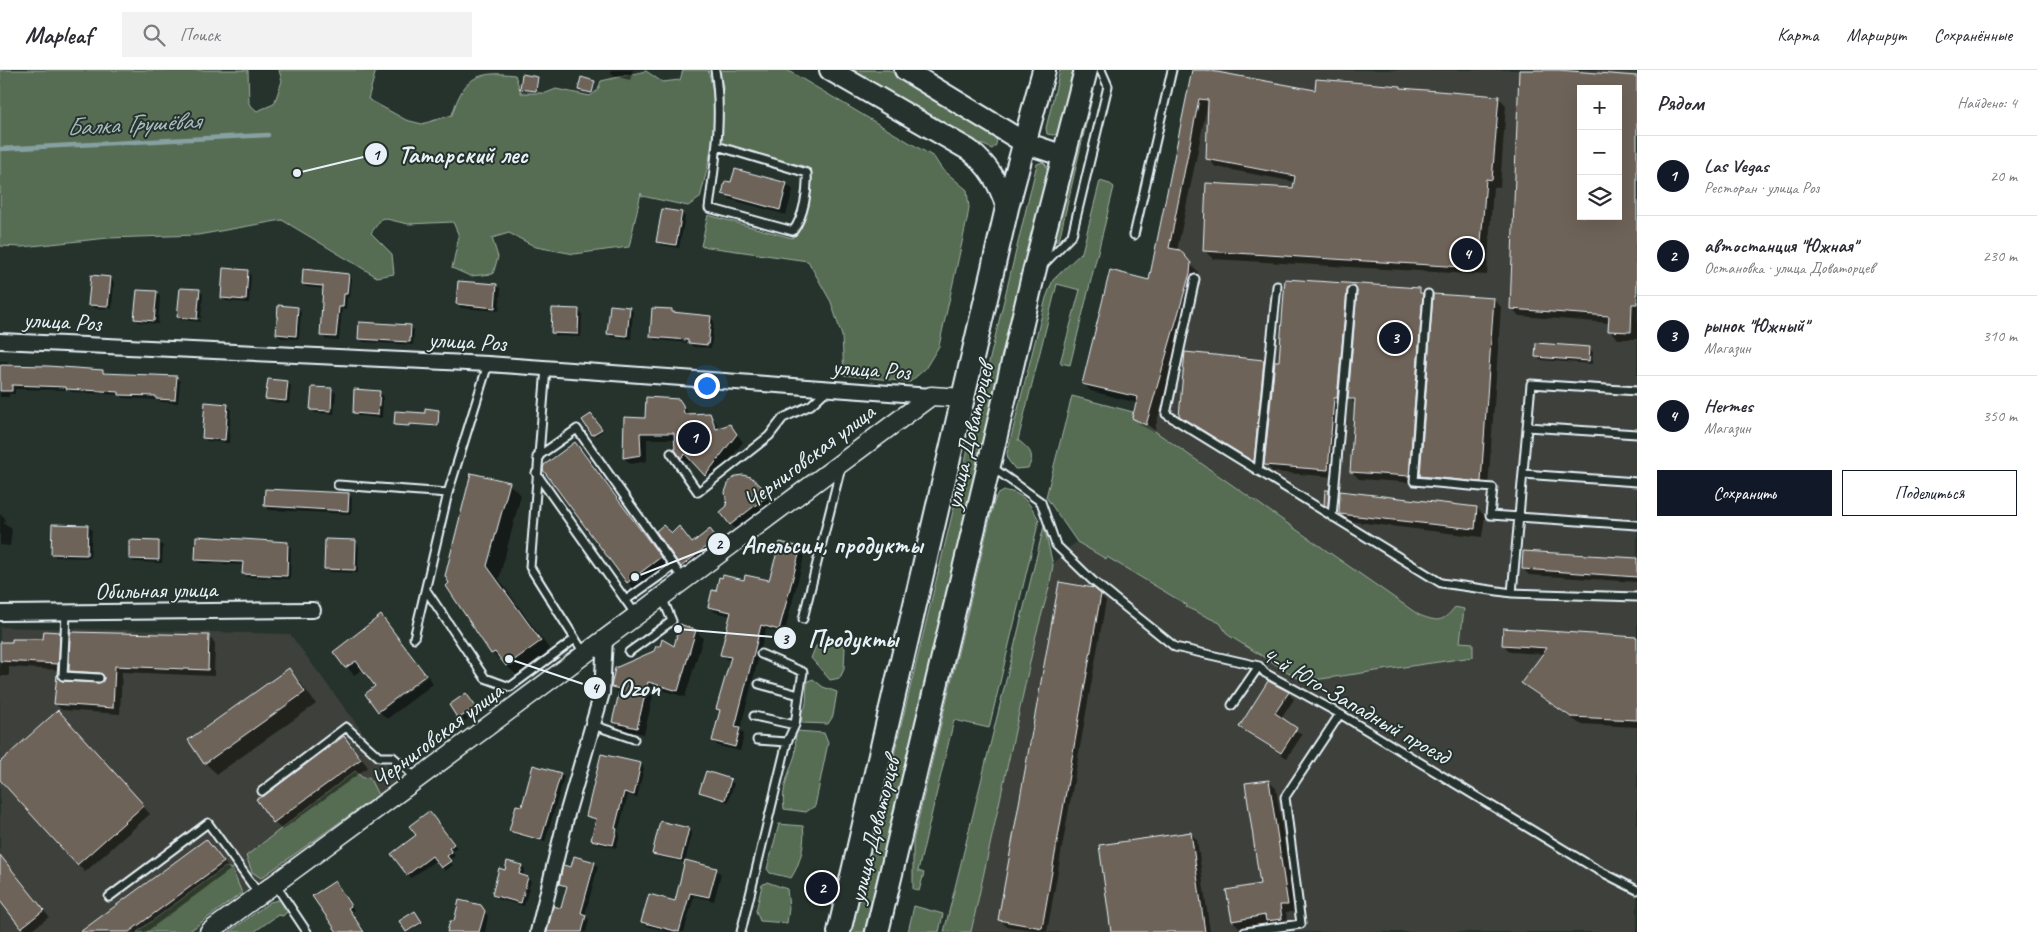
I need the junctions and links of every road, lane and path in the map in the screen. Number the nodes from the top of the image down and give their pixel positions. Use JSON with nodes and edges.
{"nodes":[{"id":1,"x":715,"y":70,"type":"edge"},
{"id":2,"x":830,"y":70,"type":"edge"},
{"id":3,"x":905,"y":70,"type":"edge"},
{"id":4,"x":1044,"y":70,"type":"edge"},
{"id":5,"x":1086,"y":70,"type":"edge"},
{"id":6,"x":1101,"y":70,"type":"edge"},
{"id":7,"x":1172,"y":70,"type":"edge"},
{"id":8,"x":1025,"y":143,"type":"junction"},
{"id":9,"x":717,"y":146,"type":"junction"},
{"id":10,"x":1064,"y":156,"type":"junction"},
{"id":11,"x":1007,"y":208,"type":"junction"},
{"id":12,"x":1134,"y":235,"type":"dead end"},
{"id":13,"x":1033,"y":276,"type":"junction"},
{"id":14,"x":1195,"y":279,"type":"dead end"},
{"id":15,"x":1277,"y":286,"type":"dead end"},
{"id":16,"x":1352,"y":291,"type":"dead end"},
{"id":17,"x":1428,"y":294,"type":"dead end"},
{"id":18,"x":0,"y":340,"type":"edge"},
{"id":19,"x":488,"y":364,"type":"junction"},
{"id":20,"x":546,"y":368,"type":"junction"},
{"id":21,"x":829,"y":388,"type":"junction"},
{"id":22,"x":1637,"y":391,"type":"edge"},
{"id":23,"x":931,"y":396,"type":"junction"},
{"id":24,"x":962,"y":398,"type":"junction"},
{"id":25,"x":1527,"y":427,"type":"junction"},
{"id":26,"x":1637,"y":434,"type":"edge"},
{"id":27,"x":671,"y":453,"type":"dead end"},
{"id":28,"x":537,"y":456,"type":"junction"},
{"id":29,"x":842,"y":462,"type":"junction"},
{"id":30,"x":989,"y":465,"type":"junction"},
{"id":31,"x":1258,"y":471,"type":"junction"},
{"id":32,"x":536,"y":473,"type":"junction"},
{"id":33,"x":1523,"y":474,"type":"junction"},
{"id":34,"x":1637,"y":482,"type":"edge"},
{"id":35,"x":338,"y":485,"type":"dead end"},
{"id":36,"x":448,"y":493,"type":"junction"},
{"id":37,"x":1519,"y":516,"type":"junction"},
{"id":38,"x":1332,"y":517,"type":"junction"},
{"id":39,"x":1637,"y":525,"type":"edge"},
{"id":40,"x":679,"y":573,"type":"junction"},
{"id":41,"x":426,"y":590,"type":"junction"},
{"id":42,"x":1512,"y":593,"type":"junction"},
{"id":43,"x":662,"y":596,"type":"junction"},
{"id":44,"x":1637,"y":597,"type":"edge"},
{"id":45,"x":626,"y":600,"type":"junction"},
{"id":46,"x":313,"y":610,"type":"dead end"},
{"id":47,"x":0,"y":614,"type":"edge"},
{"id":48,"x":66,"y":614,"type":"junction"},
{"id":49,"x":636,"y":615,"type":"junction"},
{"id":50,"x":803,"y":619,"type":"dead end"},
{"id":51,"x":414,"y":638,"type":"dead end"},
{"id":52,"x":575,"y":639,"type":"junction"},
{"id":53,"x":604,"y":639,"type":"junction"},
{"id":54,"x":629,"y":652,"type":"dead end"},
{"id":55,"x":585,"y":654,"type":"junction"},
{"id":56,"x":761,"y":654,"type":"dead end"},
{"id":57,"x":1259,"y":666,"type":"junction"},
{"id":58,"x":99,"y":678,"type":"dead end"},
{"id":59,"x":759,"y":684,"type":"dead end"},
{"id":60,"x":799,"y":695,"type":"junction"},
{"id":61,"x":1232,"y":705,"type":"dead end"},
{"id":62,"x":1340,"y":714,"type":"junction"},
{"id":63,"x":754,"y":716,"type":"dead end"},
{"id":64,"x":592,"y":725,"type":"junction"},
{"id":65,"x":795,"y":725,"type":"junction"},
{"id":66,"x":634,"y":739,"type":"dead end"},
{"id":67,"x":757,"y":740,"type":"dead end"},
{"id":68,"x":787,"y":742,"type":"junction"},
{"id":69,"x":417,"y":779,"type":"junction"},
{"id":70,"x":262,"y":790,"type":"dead end"},
{"id":71,"x":274,"y":884,"type":"junction"},
{"id":72,"x":1637,"y":890,"type":"edge"},
{"id":73,"x":260,"y":895,"type":"junction"},
{"id":74,"x":109,"y":897,"type":"dead end"},
{"id":75,"x":209,"y":932,"type":"edge"},
{"id":76,"x":307,"y":932,"type":"edge"},
{"id":77,"x":538,"y":932,"type":"edge"},
{"id":78,"x":741,"y":932,"type":"edge"},
{"id":79,"x":839,"y":932,"type":"edge"},
{"id":80,"x":876,"y":932,"type":"edge"},
{"id":81,"x":1245,"y":932,"type":"edge"}],
"edges":[{"from":1,"to":9,"type":"lane"},
{"from":2,"to":11,"type":"main road"},
{"from":3,"to":8,"type":"main road"},
{"from":4,"to":8,"type":"main road","name":"улица Доваторцев"},
{"from":5,"to":10,"type":"main road","name":"улица Доваторцев"},
{"from":6,"to":13,"type":"lane"},
{"from":7,"to":12,"type":"lane"},
{"from":8,"to":10,"type":"main road"},
{"from":8,"to":11,"type":"main road","name":"улица Доваторцев"},
{"from":9,"to":9,"type":"lane"},
{"from":10,"to":13,"type":"main road","name":"улица Доваторцев"},
{"from":11,"to":24,"type":"main road","name":"улица Доваторцев"},
{"from":13,"to":30,"type":"main road","name":"улица Доваторцев"},
{"from":14,"to":31,"type":"lane"},
{"from":15,"to":31,"type":"lane"},
{"from":16,"to":38,"type":"lane"},
{"from":17,"to":37,"type":"lane"},
{"from":18,"to":19,"type":"street","name":"улица Роз"},
{"from":19,"to":20,"type":"street","name":"улица Роз"},
{"from":19,"to":36,"type":"lane"},
{"from":20,"to":21,"type":"street","name":"улица Роз"},
{"from":20,"to":28,"type":"lane"},
{"from":21,"to":23,"type":"street","name":"улица Роз"},
{"from":21,"to":27,"type":"lane"},
{"from":22,"to":25,"type":"lane"},
{"from":23,"to":24,"type":"street"},
{"from":23,"to":29,"type":"street","name":"Черниговская улица"},
{"from":24,"to":79,"type":"main road","name":"улица Доваторцев"},
{"from":25,"to":26,"type":"lane"},
{"from":25,"to":33,"type":"lane"},
{"from":28,"to":32,"type":"lane"},
{"from":28,"to":40,"type":"lane"},
{"from":29,"to":40,"type":"street","name":"Черниговская улица"},
{"from":29,"to":50,"type":"lane"},
{"from":30,"to":57,"type":"lane","name":"4-й Юго-Западный проезд"},
{"from":30,"to":80,"type":"main road","name":"улица Доваторцев"},
{"from":31,"to":38,"type":"lane"},
{"from":32,"to":45,"type":"lane"},
{"from":32,"to":52,"type":"lane"},
{"from":33,"to":34,"type":"lane"},
{"from":33,"to":37,"type":"lane"},
{"from":35,"to":36,"type":"lane"},
{"from":36,"to":41,"type":"lane"},
{"from":37,"to":39,"type":"lane"},
{"from":37,"to":42,"type":"lane"},
{"from":38,"to":42,"type":"lane"},
{"from":40,"to":43,"type":"street","name":"Черниговская улица"},
{"from":40,"to":45,"type":"lane"},
{"from":41,"to":51,"type":"lane"},
{"from":41,"to":52,"type":"lane"},
{"from":42,"to":44,"type":"lane"},
{"from":43,"to":49,"type":"street","name":"Черниговская улица"},
{"from":43,"to":54,"type":"lane"},
{"from":45,"to":49,"type":"lane"},
{"from":46,"to":48,"type":"street","name":"Обильная улица"},
{"from":47,"to":48,"type":"street","name":"Обильная улица"},
{"from":48,"to":58,"type":"lane"},
{"from":49,"to":53,"type":"street","name":"Черниговская улица"},
{"from":52,"to":55,"type":"lane"},
{"from":53,"to":55,"type":"street","name":"Черниговская улица"},
{"from":53,"to":64,"type":"street"},
{"from":55,"to":69,"type":"street","name":"Черниговская улица"},
{"from":56,"to":60,"type":"lane"},
{"from":57,"to":61,"type":"lane"},
{"from":57,"to":62,"type":"lane","name":"4-й Юго-Западный проезд"},
{"from":59,"to":60,"type":"lane"},
{"from":60,"to":65,"type":"lane"},
{"from":62,"to":72,"type":"lane","name":"4-й Юго-Западный проезд"},
{"from":62,"to":81,"type":"lane"},
{"from":63,"to":65,"type":"lane"},
{"from":64,"to":66,"type":"lane"},
{"from":64,"to":77,"type":"street"},
{"from":65,"to":68,"type":"lane"},
{"from":67,"to":68,"type":"lane"},
{"from":68,"to":78,"type":"lane"},
{"from":69,"to":70,"type":"lane"},
{"from":69,"to":71,"type":"street","name":"Черниговская улица"},
{"from":71,"to":73,"type":"street","name":"Черниговская улица"},
{"from":71,"to":76,"type":"lane"},
{"from":73,"to":74,"type":"lane"},
{"from":73,"to":75,"type":"street","name":"Черниговская улица"}]}
